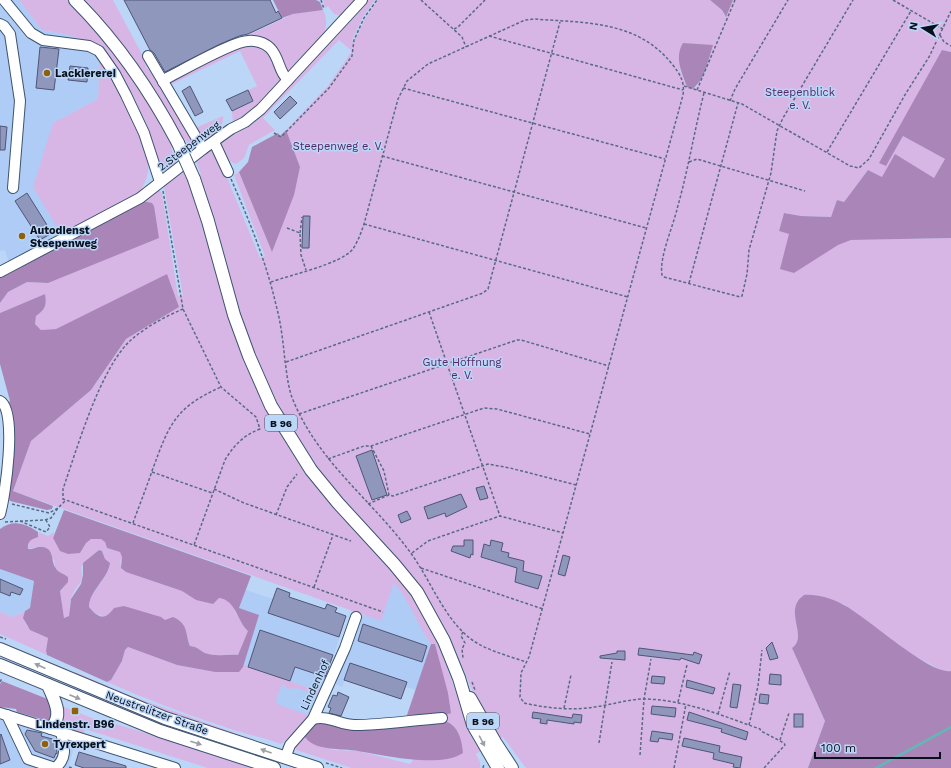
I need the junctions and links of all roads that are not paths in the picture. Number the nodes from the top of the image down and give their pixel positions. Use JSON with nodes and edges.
{"nodes":[{"id":1,"x":4,"y":0,"type":"edge"},
{"id":2,"x":75,"y":0,"type":"edge"},
{"id":3,"x":362,"y":0,"type":"edge"},
{"id":4,"x":0,"y":24,"type":"edge"},
{"id":5,"x":148,"y":56,"type":"dead end"},
{"id":6,"x":288,"y":80,"type":"junction"},
{"id":7,"x":163,"y":82,"type":"junction"},
{"id":8,"x":214,"y":142,"type":"junction"},
{"id":9,"x":203,"y":149,"type":"junction"},
{"id":10,"x":228,"y":172,"type":"road end"},
{"id":11,"x":160,"y":182,"type":"junction"},
{"id":12,"x":13,"y":188,"type":"dead end"},
{"id":13,"x":0,"y":272,"type":"edge"},
{"id":14,"x":0,"y":401,"type":"edge"},
{"id":15,"x":1,"y":519,"type":"edge"},
{"id":16,"x":356,"y":616,"type":"dead end"},
{"id":17,"x":0,"y":649,"type":"edge"},
{"id":18,"x":0,"y":665,"type":"edge"},
{"id":19,"x":48,"y":685,"type":"junction"},
{"id":20,"x":4,"y":714,"type":"edge"},
{"id":21,"x":442,"y":718,"type":"dead end"},
{"id":22,"x":313,"y":719,"type":"junction"},
{"id":23,"x":56,"y":730,"type":"junction"},
{"id":24,"x":285,"y":758,"type":"junction"},
{"id":25,"x":506,"y":767,"type":"edge"},
{"id":26,"x":175,"y":768,"type":"edge"},
{"id":27,"x":274,"y":768,"type":"edge"},
{"id":28,"x":317,"y":768,"type":"edge"}],
"edges":[{"from":1,"to":11,"type":"street"},
{"from":2,"to":25,"type":"main road","number":"B 96","bridge":true},
{"from":3,"to":6,"type":"street","name":"2.Steepenweg"},
{"from":4,"to":12,"type":"street"},
{"from":5,"to":7,"type":"street"},
{"from":6,"to":7,"type":"street"},
{"from":6,"to":8,"type":"street","name":"2.Steepenweg"},
{"from":7,"to":9,"type":"street"},
{"from":8,"to":9,"type":"street","name":"2.Steepenweg"},
{"from":8,"to":10,"type":"street"},
{"from":9,"to":11,"type":"street","name":"2.Steepenweg"},
{"from":11,"to":13,"type":"street","name":"2.Steepenweg"},
{"from":14,"to":15,"type":"street"},
{"from":16,"to":22,"type":"street","name":"Lindenhof"},
{"from":24,"to":17,"type":"main road","name":"Neustrelitzer Straße","one_way":true},
{"from":18,"to":19,"type":"main road","name":"Neustrelitzer Straße"},
{"from":19,"to":23,"type":"main road"},
{"from":19,"to":27,"type":"main road","name":"Neustrelitzer Straße","one_way":true},
{"from":20,"to":23,"type":"street"},
{"from":20,"to":23,"type":"street"},
{"from":21,"to":22,"type":"street"},
{"from":22,"to":24,"type":"street","name":"Lindenhof"},
{"from":23,"to":26,"type":"street"},
{"from":24,"to":28,"type":"main road","name":"Neustrelitzer Straße"}]}
